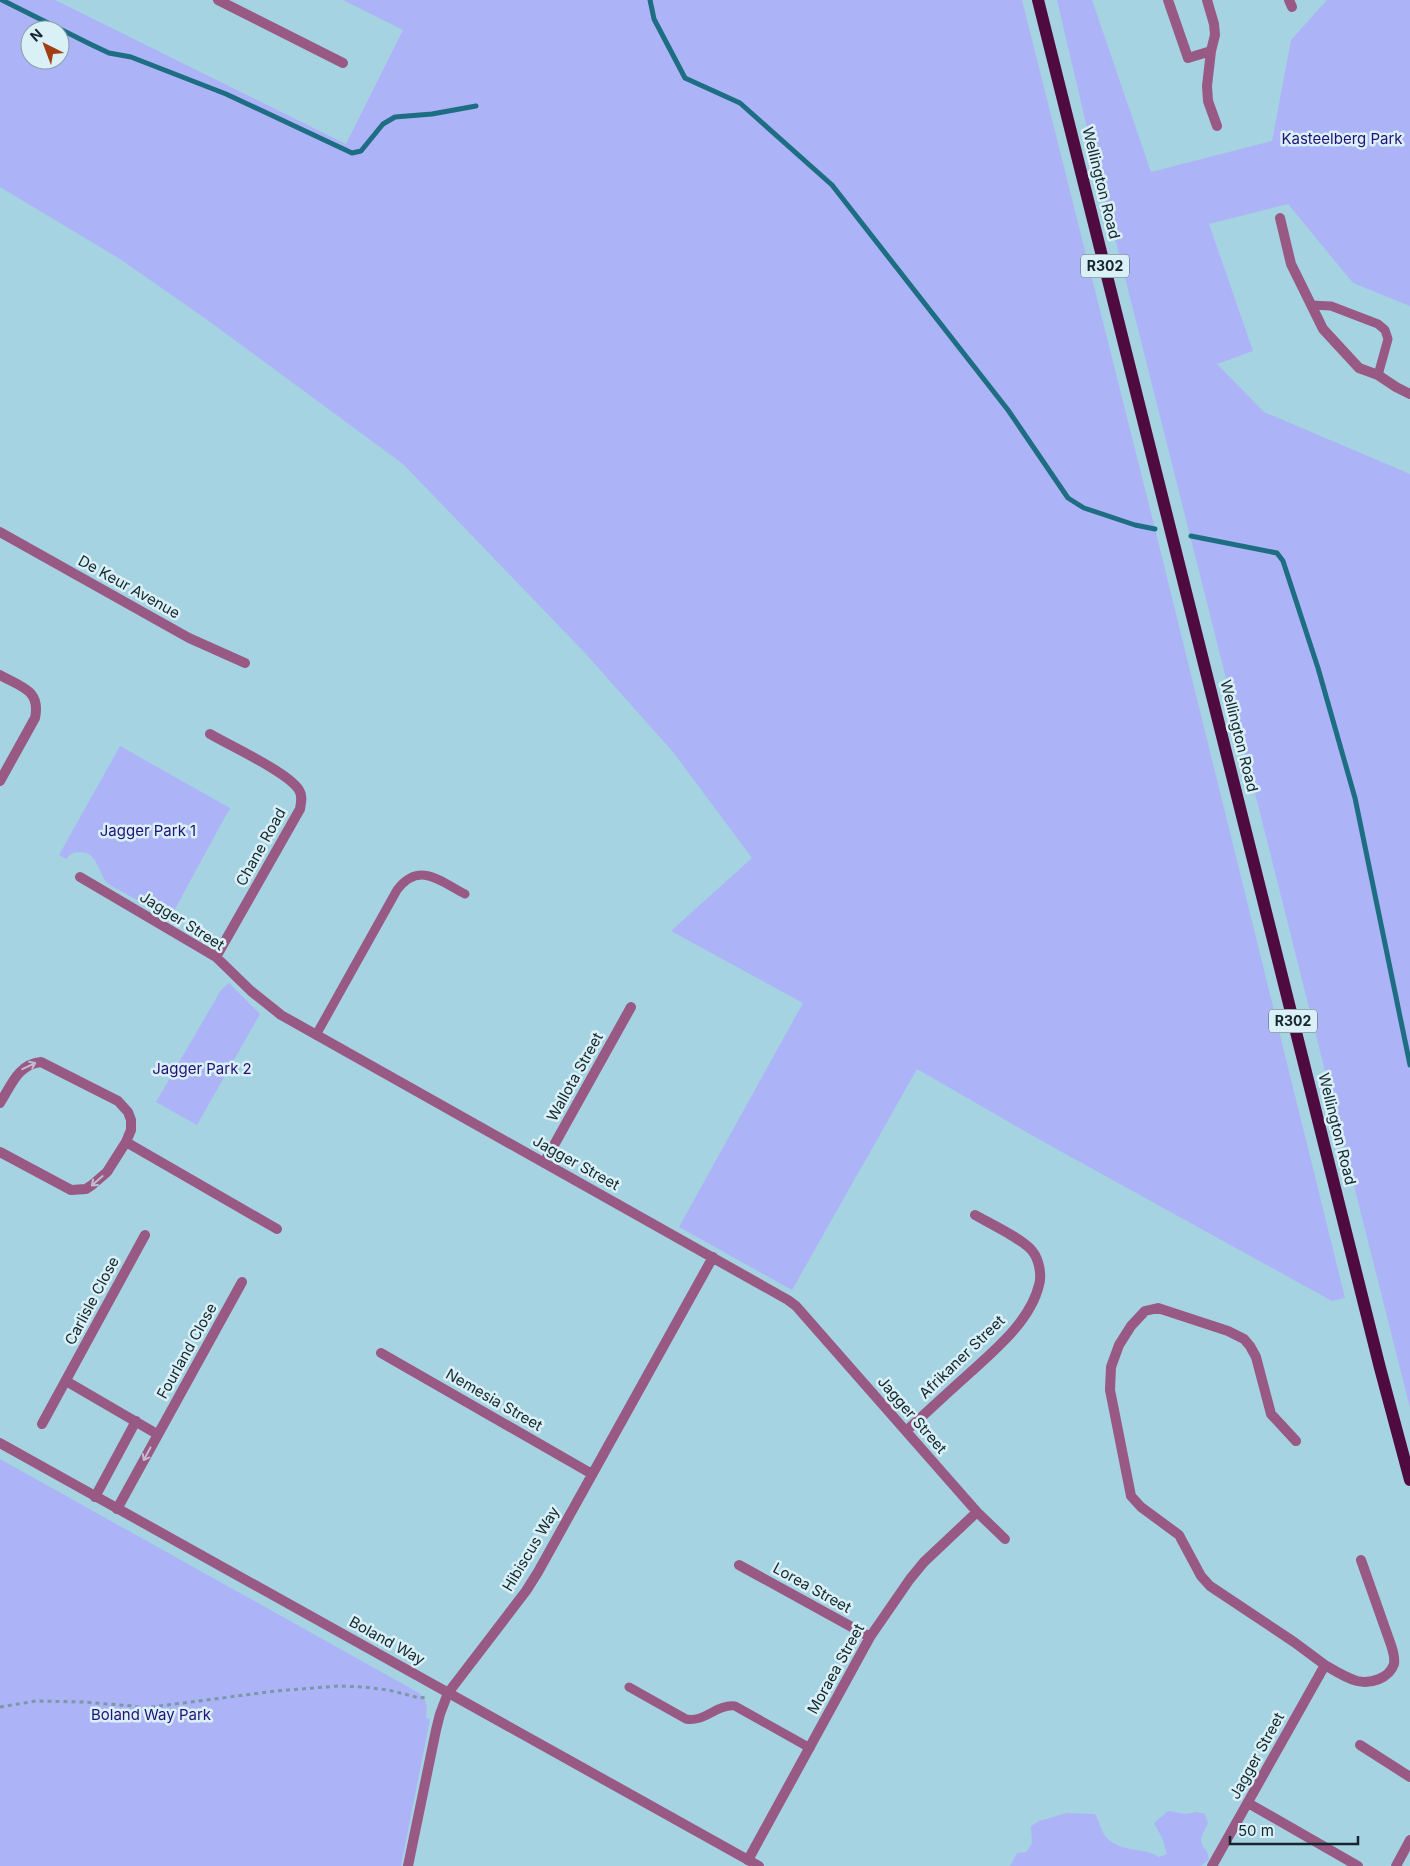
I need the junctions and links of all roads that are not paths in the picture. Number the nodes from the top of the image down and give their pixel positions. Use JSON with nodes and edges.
{"nodes":[{"id":1,"x":218,"y":0,"type":"edge"},
{"id":2,"x":1038,"y":0,"type":"edge"},
{"id":3,"x":1168,"y":0,"type":"edge"},
{"id":4,"x":1207,"y":0,"type":"edge"},
{"id":5,"x":1211,"y":51,"type":"junction"},
{"id":6,"x":343,"y":63,"type":"dead end"},
{"id":7,"x":1218,"y":126,"type":"dead end"},
{"id":8,"x":1280,"y":218,"type":"dead end"},
{"id":9,"x":1311,"y":305,"type":"junction"},
{"id":10,"x":1378,"y":375,"type":"junction"},
{"id":11,"x":1410,"y":394,"type":"edge"},
{"id":12,"x":0,"y":532,"type":"edge"},
{"id":13,"x":245,"y":663,"type":"dead end"},
{"id":14,"x":0,"y":675,"type":"edge"},
{"id":15,"x":210,"y":734,"type":"dead end"},
{"id":16,"x":0,"y":781,"type":"edge"},
{"id":17,"x":80,"y":877,"type":"dead end"},
{"id":18,"x":466,"y":894,"type":"dead end"},
{"id":19,"x":216,"y":957,"type":"junction"},
{"id":20,"x":631,"y":1007,"type":"dead end"},
{"id":21,"x":316,"y":1035,"type":"junction"},
{"id":22,"x":0,"y":1103,"type":"edge"},
{"id":23,"x":126,"y":1142,"type":"junction"},
{"id":24,"x":0,"y":1152,"type":"edge"},
{"id":25,"x":544,"y":1163,"type":"junction"},
{"id":26,"x":975,"y":1215,"type":"dead end"},
{"id":27,"x":277,"y":1229,"type":"dead end"},
{"id":28,"x":145,"y":1235,"type":"dead end"},
{"id":29,"x":713,"y":1257,"type":"junction"},
{"id":30,"x":242,"y":1282,"type":"dead end"},
{"id":31,"x":381,"y":1353,"type":"dead end"},
{"id":32,"x":66,"y":1381,"type":"junction"},
{"id":33,"x":136,"y":1422,"type":"junction"},
{"id":34,"x":42,"y":1424,"type":"dead end"},
{"id":35,"x":906,"y":1431,"type":"junction"},
{"id":36,"x":157,"y":1434,"type":"junction"},
{"id":37,"x":1296,"y":1441,"type":"dead end"},
{"id":38,"x":0,"y":1443,"type":"edge"},
{"id":39,"x":592,"y":1474,"type":"junction"},
{"id":40,"x":1410,"y":1480,"type":"edge"},
{"id":41,"x":95,"y":1497,"type":"junction"},
{"id":42,"x":117,"y":1509,"type":"junction"},
{"id":43,"x":977,"y":1512,"type":"junction"},
{"id":44,"x":1005,"y":1538,"type":"dead end"},
{"id":45,"x":1361,"y":1560,"type":"dead end"},
{"id":46,"x":739,"y":1565,"type":"dead end"},
{"id":47,"x":870,"y":1637,"type":"junction"},
{"id":48,"x":1325,"y":1665,"type":"junction"},
{"id":49,"x":629,"y":1687,"type":"dead end"},
{"id":50,"x":448,"y":1693,"type":"junction"},
{"id":51,"x":1360,"y":1746,"type":"dead end"},
{"id":52,"x":810,"y":1748,"type":"junction"},
{"id":53,"x":1410,"y":1777,"type":"edge"},
{"id":54,"x":1248,"y":1803,"type":"junction"},
{"id":55,"x":1410,"y":1840,"type":"edge"},
{"id":56,"x":748,"y":1860,"type":"junction"},
{"id":57,"x":408,"y":1866,"type":"edge"},
{"id":58,"x":759,"y":1866,"type":"edge"},
{"id":59,"x":1212,"y":1866,"type":"edge"},
{"id":60,"x":1358,"y":1866,"type":"edge"},
{"id":61,"x":1396,"y":1866,"type":"edge"}],
"edges":[{"from":1,"to":6,"type":"street"},
{"from":2,"to":40,"type":"main road","name":"Wellington Road","number":"R302"},
{"from":3,"to":5,"type":"street"},
{"from":4,"to":5,"type":"street"},
{"from":5,"to":7,"type":"street"},
{"from":8,"to":9,"type":"street"},
{"from":9,"to":10,"type":"street"},
{"from":9,"to":10,"type":"lane"},
{"from":10,"to":11,"type":"street"},
{"from":12,"to":13,"type":"street","name":"De Keur Avenue"},
{"from":14,"to":16,"type":"street"},
{"from":15,"to":19,"type":"street","name":"Chane Road"},
{"from":17,"to":19,"type":"street","name":"Jagger Street"},
{"from":18,"to":21,"type":"lane"},
{"from":19,"to":21,"type":"street","name":"Jagger Street"},
{"from":20,"to":25,"type":"street","name":"Wallota Street"},
{"from":21,"to":25,"type":"street","name":"Jagger Street"},
{"from":22,"to":23,"type":"street","one_way":true},
{"from":23,"to":24,"type":"street","one_way":true},
{"from":23,"to":27,"type":"street"},
{"from":25,"to":29,"type":"street","name":"Jagger Street"},
{"from":26,"to":35,"type":"street","name":"Afrikaner Street"},
{"from":28,"to":32,"type":"street","name":"Carlisle Close"},
{"from":29,"to":35,"type":"street","name":"Jagger Street"},
{"from":29,"to":39,"type":"street","name":"Hibiscus Way"},
{"from":30,"to":36,"type":"street","name":"Fourland Close"},
{"from":31,"to":39,"type":"street","name":"Nemesia Street"},
{"from":32,"to":33,"type":"street"},
{"from":32,"to":34,"type":"street","name":"Carlisle Close"},
{"from":33,"to":36,"type":"street"},
{"from":33,"to":41,"type":"street"},
{"from":35,"to":43,"type":"street","name":"Jagger Street"},
{"from":36,"to":42,"type":"street","name":"Fourland Close","one_way":true},
{"from":37,"to":48,"type":"street"},
{"from":38,"to":41,"type":"street","name":"Boland Way"},
{"from":39,"to":50,"type":"street","name":"Hibiscus Way"},
{"from":41,"to":42,"type":"street","name":"Boland Way"},
{"from":42,"to":50,"type":"street","name":"Boland Way"},
{"from":43,"to":44,"type":"street","name":"Jagger Street"},
{"from":43,"to":47,"type":"street","name":"Moraea Street"},
{"from":45,"to":48,"type":"street"},
{"from":46,"to":47,"type":"street","name":"Lorea Street"},
{"from":47,"to":52,"type":"street","name":"Moraea Street"},
{"from":48,"to":54,"type":"street","name":"Jagger Street"},
{"from":49,"to":52,"type":"lane"},
{"from":50,"to":56,"type":"street","name":"Boland Way"},
{"from":50,"to":57,"type":"street","name":"Hibiscus Way"},
{"from":51,"to":53,"type":"street"},
{"from":52,"to":56,"type":"street","name":"Moraea Street"},
{"from":54,"to":59,"type":"street","name":"Jagger Street"},
{"from":54,"to":60,"type":"street"},
{"from":55,"to":61,"type":"street"},
{"from":56,"to":58,"type":"street","name":"Boland Way"}]}
